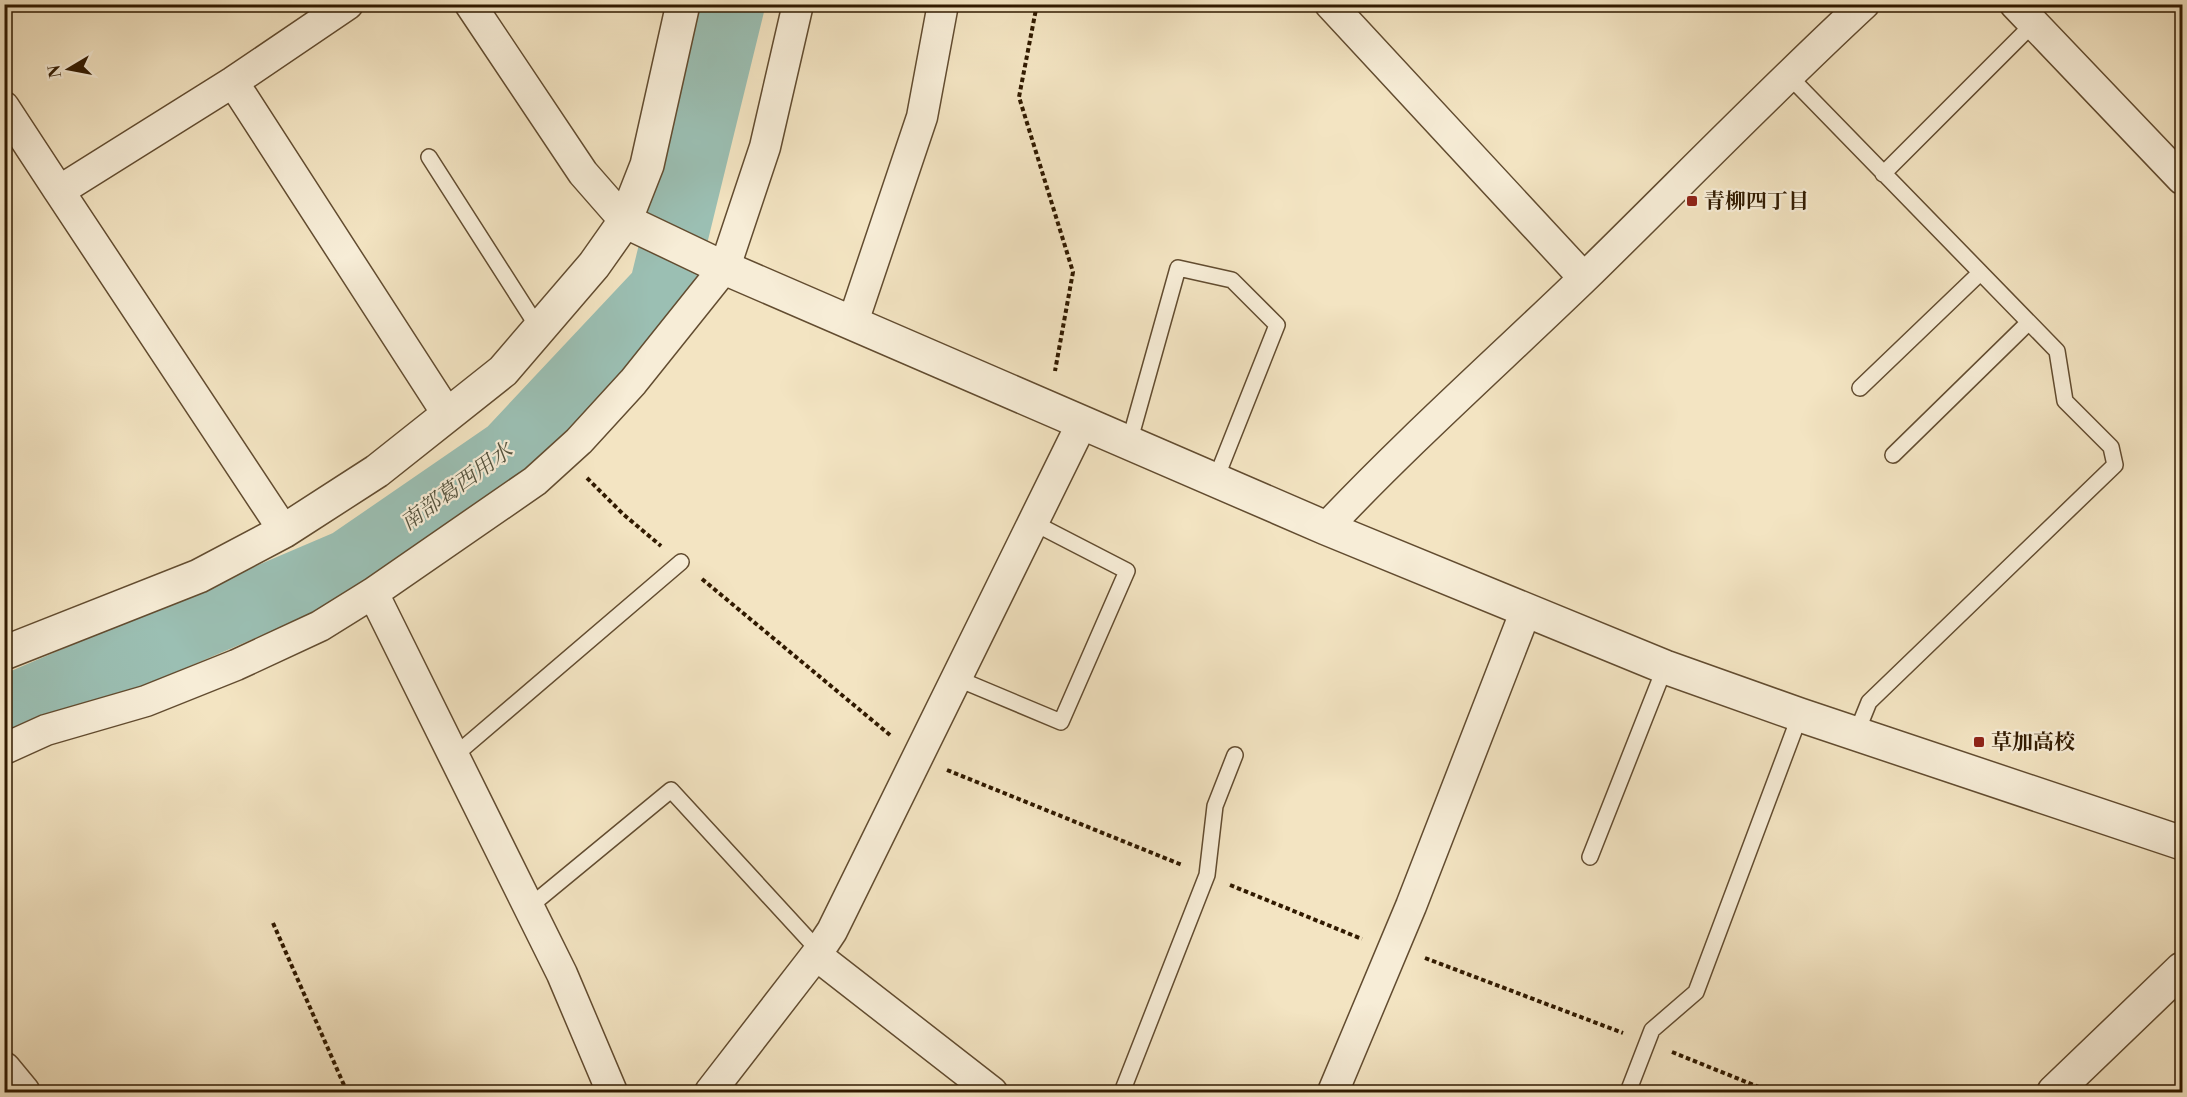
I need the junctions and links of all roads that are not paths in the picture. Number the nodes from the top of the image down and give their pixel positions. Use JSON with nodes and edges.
{"nodes":[{"id":1,"x":348,"y":4,"type":"edge"},
{"id":2,"x":470,"y":4,"type":"edge"},
{"id":3,"x":682,"y":4,"type":"edge"},
{"id":4,"x":798,"y":4,"type":"edge"},
{"id":5,"x":943,"y":4,"type":"edge"},
{"id":6,"x":1330,"y":4,"type":"edge"},
{"id":7,"x":1864,"y":4,"type":"edge"},
{"id":8,"x":2024,"y":14,"type":"edge"},
{"id":9,"x":1788,"y":75,"type":"junction"},
{"id":10,"x":233,"y":82,"type":"junction"},
{"id":11,"x":4,"y":107,"type":"edge"},
{"id":12,"x":429,"y":157,"type":"dead end"},
{"id":13,"x":1883,"y":174,"type":"junction"},
{"id":14,"x":2182,"y":178,"type":"edge"},
{"id":15,"x":59,"y":191,"type":"junction"},
{"id":16,"x":635,"y":227,"type":"junction"},
{"id":17,"x":718,"y":265,"type":"junction"},
{"id":18,"x":1980,"y":273,"type":"junction"},
{"id":19,"x":1584,"y":278,"type":"junction"},
{"id":20,"x":853,"y":322,"type":"junction"},
{"id":21,"x":2028,"y":323,"type":"junction"},
{"id":22,"x":539,"y":329,"type":"junction"},
{"id":23,"x":1860,"y":388,"type":"dead end"},
{"id":24,"x":448,"y":415,"type":"junction"},
{"id":25,"x":1082,"y":423,"type":"junction"},
{"id":26,"x":1129,"y":443,"type":"junction"},
{"id":27,"x":1893,"y":455,"type":"dead end"},
{"id":28,"x":1215,"y":481,"type":"junction"},
{"id":29,"x":1034,"y":524,"type":"junction"},
{"id":30,"x":1326,"y":528,"type":"junction"},
{"id":31,"x":284,"y":531,"type":"junction"},
{"id":32,"x":681,"y":562,"type":"dead end"},
{"id":33,"x":373,"y":593,"type":"junction"},
{"id":34,"x":1526,"y":610,"type":"junction"},
{"id":35,"x":4,"y":653,"type":"edge"},
{"id":36,"x":1665,"y":667,"type":"junction"},
{"id":37,"x":956,"y":678,"type":"junction"},
{"id":38,"x":1800,"y":715,"type":"junction"},
{"id":39,"x":1856,"y":734,"type":"junction"},
{"id":40,"x":4,"y":749,"type":"edge"},
{"id":41,"x":1235,"y":755,"type":"dead end"},
{"id":42,"x":454,"y":756,"type":"junction"},
{"id":43,"x":2182,"y":843,"type":"edge"},
{"id":44,"x":1590,"y":857,"type":"dead end"},
{"id":45,"x":529,"y":907,"type":"junction"},
{"id":46,"x":817,"y":953,"type":"junction"},
{"id":47,"x":2182,"y":969,"type":"edge"},
{"id":48,"x":4,"y":1069,"type":"edge"},
{"id":49,"x":23,"y":1092,"type":"edge"},
{"id":50,"x":612,"y":1092,"type":"edge"},
{"id":51,"x":710,"y":1092,"type":"edge"},
{"id":52,"x":992,"y":1092,"type":"edge"},
{"id":53,"x":1122,"y":1092,"type":"edge"},
{"id":54,"x":1333,"y":1092,"type":"edge"},
{"id":55,"x":1628,"y":1092,"type":"edge"},
{"id":56,"x":2054,"y":1092,"type":"edge"}],
"edges":[{"from":1,"to":10,"type":"street"},
{"from":2,"to":16,"type":"street"},
{"from":3,"to":16,"type":"street"},
{"from":4,"to":17,"type":"street"},
{"from":5,"to":20,"type":"street"},
{"from":6,"to":19,"type":"street"},
{"from":7,"to":9,"type":"street"},
{"from":8,"to":13,"type":"lane"},
{"from":8,"to":14,"type":"street"},
{"from":9,"to":13,"type":"lane"},
{"from":9,"to":19,"type":"street"},
{"from":10,"to":15,"type":"street"},
{"from":10,"to":24,"type":"street"},
{"from":11,"to":15,"type":"street"},
{"from":12,"to":22,"type":"lane"},
{"from":13,"to":18,"type":"lane"},
{"from":15,"to":31,"type":"street"},
{"from":16,"to":17,"type":"street"},
{"from":16,"to":22,"type":"street"},
{"from":17,"to":20,"type":"street"},
{"from":17,"to":33,"type":"street"},
{"from":18,"to":21,"type":"lane"},
{"from":18,"to":23,"type":"lane"},
{"from":19,"to":30,"type":"street"},
{"from":20,"to":25,"type":"street"},
{"from":21,"to":27,"type":"lane"},
{"from":21,"to":39,"type":"lane"},
{"from":22,"to":24,"type":"street"},
{"from":24,"to":31,"type":"street"},
{"from":25,"to":26,"type":"street"},
{"from":25,"to":29,"type":"street"},
{"from":26,"to":28,"type":"street"},
{"from":26,"to":28,"type":"lane"},
{"from":28,"to":30,"type":"street"},
{"from":29,"to":37,"type":"street"},
{"from":29,"to":37,"type":"lane"},
{"from":30,"to":34,"type":"street"},
{"from":31,"to":35,"type":"street"},
{"from":32,"to":42,"type":"lane"},
{"from":33,"to":40,"type":"street"},
{"from":33,"to":42,"type":"street"},
{"from":34,"to":36,"type":"street"},
{"from":34,"to":54,"type":"street"},
{"from":36,"to":38,"type":"street"},
{"from":36,"to":44,"type":"lane"},
{"from":37,"to":46,"type":"street"},
{"from":38,"to":39,"type":"street"},
{"from":38,"to":55,"type":"lane"},
{"from":39,"to":43,"type":"street"},
{"from":41,"to":53,"type":"lane"},
{"from":42,"to":45,"type":"street"},
{"from":45,"to":46,"type":"lane"},
{"from":45,"to":50,"type":"street"},
{"from":46,"to":51,"type":"street"},
{"from":46,"to":52,"type":"street"},
{"from":47,"to":56,"type":"street"},
{"from":48,"to":49,"type":"street"}]}
